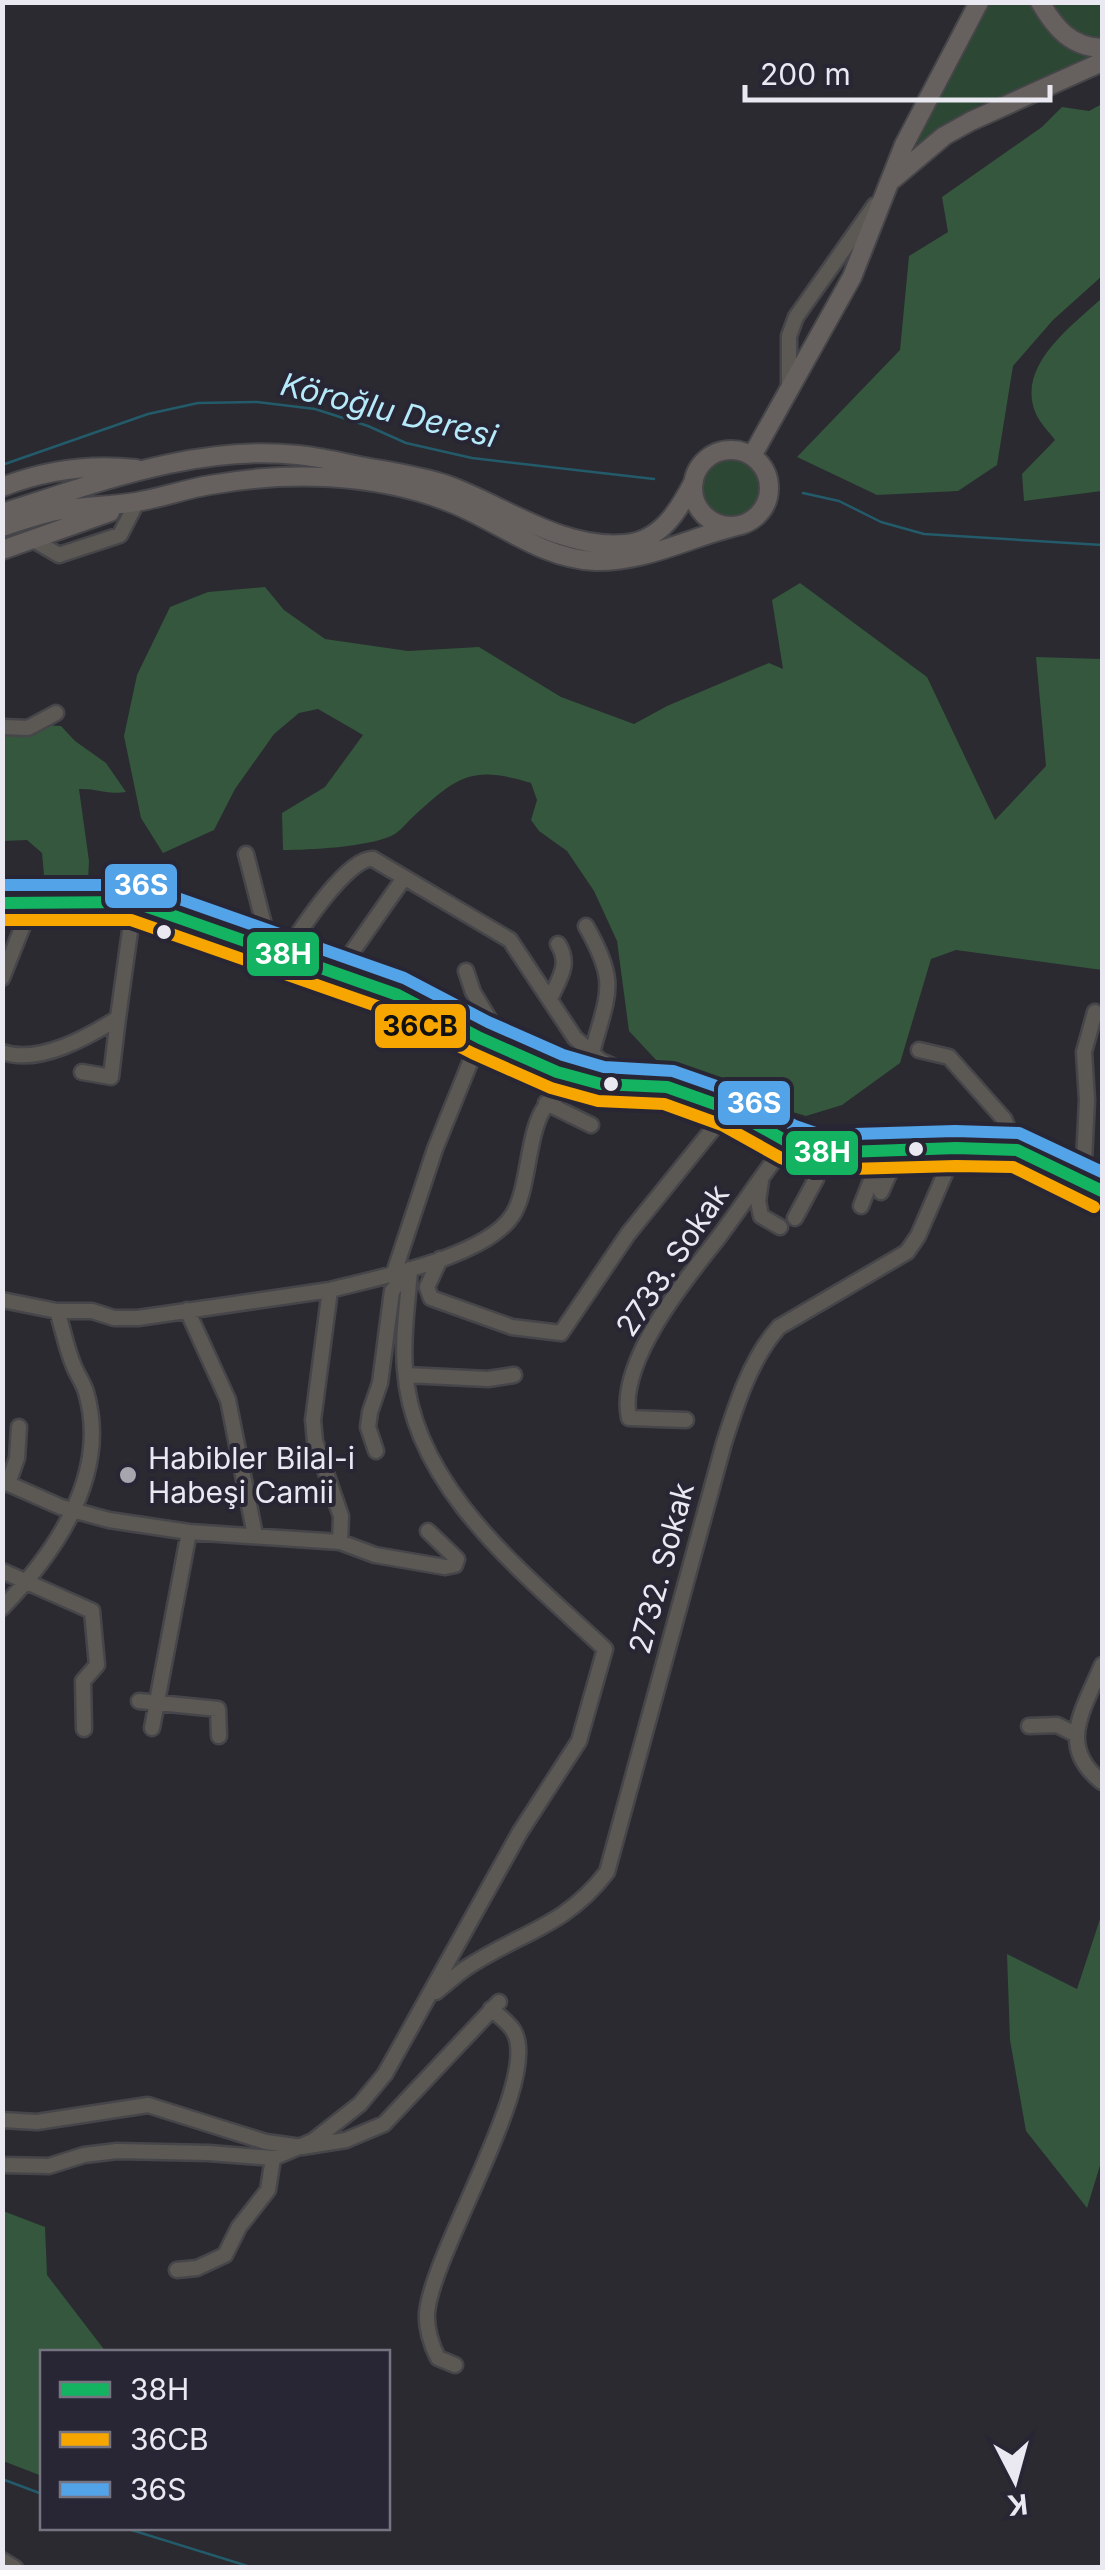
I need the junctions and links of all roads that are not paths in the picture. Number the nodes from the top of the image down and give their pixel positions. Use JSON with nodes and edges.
{"nodes":[{"id":1,"x":979,"y":2,"type":"edge"},
{"id":2,"x":1040,"y":2,"type":"edge"},
{"id":3,"x":1102,"y":48,"type":"edge"},
{"id":4,"x":1102,"y":62,"type":"edge"},
{"id":5,"x":893,"y":180,"type":"junction"},
{"id":6,"x":789,"y":391,"type":"junction"},
{"id":7,"x":752,"y":456,"type":"junction"},
{"id":8,"x":142,"y":470,"type":"junction"},
{"id":9,"x":694,"y":481,"type":"junction"},
{"id":10,"x":2,"y":487,"type":"edge"},
{"id":11,"x":137,"y":502,"type":"junction"},
{"id":12,"x":2,"y":513,"type":"edge"},
{"id":13,"x":741,"y":525,"type":"junction"},
{"id":14,"x":2,"y":527,"type":"edge"},
{"id":15,"x":2,"y":550,"type":"edge"},
{"id":16,"x":56,"y":713,"type":"dead end"},
{"id":17,"x":2,"y":727,"type":"edge"},
{"id":18,"x":246,"y":854,"type":"dead end"},
{"id":19,"x":404,"y":878,"type":"junction"},
{"id":20,"x":134,"y":902,"type":"junction"},
{"id":21,"x":2,"y":903,"type":"edge"},
{"id":22,"x":32,"y":903,"type":"junction"},
{"id":23,"x":586,"y":926,"type":"dead end"},
{"id":24,"x":558,"y":944,"type":"dead end"},
{"id":25,"x":278,"y":952,"type":"junction"},
{"id":26,"x":466,"y":971,"type":"dead end"},
{"id":27,"x":336,"y":975,"type":"junction"},
{"id":28,"x":2,"y":978,"type":"edge"},
{"id":29,"x":550,"y":999,"type":"junction"},
{"id":30,"x":1095,"y":1012,"type":"dead end"},
{"id":31,"x":118,"y":1018,"type":"junction"},
{"id":32,"x":480,"y":1038,"type":"junction"},
{"id":33,"x":508,"y":1049,"type":"junction"},
{"id":34,"x":920,"y":1050,"type":"dead end"},
{"id":35,"x":2,"y":1052,"type":"edge"},
{"id":36,"x":592,"y":1053,"type":"junction"},
{"id":37,"x":82,"y":1072,"type":"dead end"},
{"id":38,"x":601,"y":1084,"type":"junction"},
{"id":39,"x":668,"y":1087,"type":"junction"},
{"id":40,"x":546,"y":1102,"type":"junction"},
{"id":41,"x":729,"y":1109,"type":"junction"},
{"id":42,"x":591,"y":1126,"type":"dead end"},
{"id":43,"x":788,"y":1142,"type":"junction"},
{"id":44,"x":956,"y":1148,"type":"junction"},
{"id":45,"x":1016,"y":1150,"type":"junction"},
{"id":46,"x":890,"y":1152,"type":"junction"},
{"id":47,"x":818,"y":1154,"type":"junction"},
{"id":48,"x":762,"y":1176,"type":"junction"},
{"id":49,"x":1083,"y":1181,"type":"junction"},
{"id":50,"x":1102,"y":1191,"type":"edge"},
{"id":51,"x":881,"y":1192,"type":"dead end"},
{"id":52,"x":860,"y":1206,"type":"dead end"},
{"id":53,"x":796,"y":1218,"type":"dead end"},
{"id":54,"x":780,"y":1227,"type":"dead end"},
{"id":55,"x":440,"y":1258,"type":"junction"},
{"id":56,"x":410,"y":1269,"type":"junction"},
{"id":57,"x":394,"y":1273,"type":"junction"},
{"id":58,"x":330,"y":1290,"type":"junction"},
{"id":59,"x":2,"y":1300,"type":"edge"},
{"id":60,"x":187,"y":1310,"type":"junction"},
{"id":61,"x":57,"y":1312,"type":"junction"},
{"id":62,"x":406,"y":1375,"type":"junction"},
{"id":63,"x":514,"y":1375,"type":"dead end"},
{"id":64,"x":686,"y":1420,"type":"dead end"},
{"id":65,"x":20,"y":1427,"type":"dead end"},
{"id":66,"x":376,"y":1451,"type":"dead end"},
{"id":67,"x":5,"y":1482,"type":"edge"},
{"id":68,"x":75,"y":1511,"type":"junction"},
{"id":69,"x":428,"y":1531,"type":"dead end"},
{"id":70,"x":189,"y":1532,"type":"junction"},
{"id":71,"x":255,"y":1535,"type":"junction"},
{"id":72,"x":340,"y":1542,"type":"junction"},
{"id":73,"x":2,"y":1572,"type":"edge"},
{"id":74,"x":28,"y":1582,"type":"junction"},
{"id":75,"x":2,"y":1608,"type":"edge"},
{"id":76,"x":1102,"y":1665,"type":"edge"},
{"id":77,"x":140,"y":1701,"type":"dead end"},
{"id":78,"x":157,"y":1704,"type":"junction"},
{"id":79,"x":1029,"y":1726,"type":"dead end"},
{"id":80,"x":152,"y":1728,"type":"dead end"},
{"id":81,"x":84,"y":1729,"type":"dead end"},
{"id":82,"x":1075,"y":1734,"type":"junction"},
{"id":83,"x":220,"y":1736,"type":"dead end"},
{"id":84,"x":1102,"y":1782,"type":"edge"},
{"id":85,"x":427,"y":1999,"type":"junction"},
{"id":86,"x":2,"y":2120,"type":"edge"},
{"id":87,"x":302,"y":2147,"type":"junction"},
{"id":88,"x":274,"y":2158,"type":"junction"},
{"id":89,"x":2,"y":2165,"type":"edge"},
{"id":90,"x":177,"y":2270,"type":"dead end"},
{"id":91,"x":455,"y":2365,"type":"dead end"},
{"id":92,"x":2,"y":2560,"type":"edge"},
{"id":93,"x":15,"y":2568,"type":"edge"}],
"edges":[{"from":1,"to":5,"type":"main road"},
{"from":2,"to":3,"type":"main road"},
{"from":4,"to":5,"type":"main road"},
{"from":5,"to":6,"type":"main road"},
{"from":5,"to":6,"type":"street"},
{"from":6,"to":7,"type":"main road"},
{"from":7,"to":9,"type":"main road"},
{"from":7,"to":13,"type":"main road"},
{"from":8,"to":9,"type":"main road"},
{"from":8,"to":10,"type":"main road"},
{"from":8,"to":12,"type":"main road"},
{"from":9,"to":13,"type":"main road"},
{"from":11,"to":13,"type":"main road"},
{"from":11,"to":14,"type":"main road"},
{"from":11,"to":15,"type":"main road"},
{"from":16,"to":17,"type":"street"},
{"from":18,"to":25,"type":"street"},
{"from":19,"to":25,"type":"street"},
{"from":19,"to":27,"type":"street"},
{"from":19,"to":29,"type":"street"},
{"from":20,"to":22,"type":"main road"},
{"from":20,"to":25,"type":"main road"},
{"from":20,"to":31,"type":"street"},
{"from":21,"to":22,"type":"main road"},
{"from":22,"to":28,"type":"street"},
{"from":23,"to":36,"type":"street"},
{"from":24,"to":29,"type":"street"},
{"from":25,"to":27,"type":"main road"},
{"from":26,"to":33,"type":"street"},
{"from":27,"to":32,"type":"main road"},
{"from":29,"to":36,"type":"street"},
{"from":30,"to":49,"type":"street"},
{"from":31,"to":35,"type":"street"},
{"from":31,"to":37,"type":"street"},
{"from":32,"to":33,"type":"main road"},
{"from":32,"to":57,"type":"street"},
{"from":33,"to":38,"type":"main road"},
{"from":34,"to":45,"type":"street"},
{"from":36,"to":39,"type":"street"},
{"from":38,"to":39,"type":"main road"},
{"from":38,"to":40,"type":"street"},
{"from":39,"to":41,"type":"main road"},
{"from":40,"to":42,"type":"street"},
{"from":40,"to":55,"type":"street"},
{"from":41,"to":43,"type":"main road"},
{"from":41,"to":55,"type":"street"},
{"from":43,"to":47,"type":"main road"},
{"from":43,"to":48,"type":"street","name":"2733. Sokak"},
{"from":44,"to":45,"type":"main road"},
{"from":44,"to":46,"type":"main road"},
{"from":44,"to":85,"type":"street","name":"2732. Sokak"},
{"from":45,"to":49,"type":"main road"},
{"from":46,"to":47,"type":"main road"},
{"from":46,"to":51,"type":"street"},
{"from":46,"to":52,"type":"street"},
{"from":47,"to":53,"type":"street"},
{"from":48,"to":54,"type":"street"},
{"from":48,"to":64,"type":"street","name":"2733. Sokak"},
{"from":49,"to":50,"type":"main road"},
{"from":55,"to":56,"type":"street"},
{"from":56,"to":57,"type":"street"},
{"from":56,"to":62,"type":"street"},
{"from":56,"to":66,"type":"street"},
{"from":57,"to":58,"type":"street"},
{"from":58,"to":60,"type":"street"},
{"from":58,"to":72,"type":"street"},
{"from":59,"to":61,"type":"street"},
{"from":60,"to":61,"type":"street"},
{"from":60,"to":71,"type":"street"},
{"from":61,"to":68,"type":"street"},
{"from":62,"to":63,"type":"street"},
{"from":62,"to":85,"type":"street","name":"2732. Sokak"},
{"from":65,"to":67,"type":"street"},
{"from":67,"to":68,"type":"street"},
{"from":68,"to":70,"type":"street"},
{"from":68,"to":74,"type":"street"},
{"from":69,"to":72,"type":"street"},
{"from":70,"to":71,"type":"street"},
{"from":70,"to":78,"type":"street"},
{"from":71,"to":72,"type":"street"},
{"from":73,"to":74,"type":"street"},
{"from":74,"to":75,"type":"street"},
{"from":74,"to":81,"type":"street"},
{"from":76,"to":82,"type":"street"},
{"from":77,"to":78,"type":"street"},
{"from":78,"to":80,"type":"street"},
{"from":78,"to":83,"type":"street"},
{"from":79,"to":82,"type":"street"},
{"from":82,"to":84,"type":"street"},
{"from":85,"to":87,"type":"street","name":"2732. Sokak"},
{"from":86,"to":87,"type":"street","name":"2732. Sokak"},
{"from":87,"to":88,"type":"street","name":"2732. Sokak"},
{"from":87,"to":91,"type":"street","name":"2732. Sokak"},
{"from":88,"to":89,"type":"street","name":"2732. Sokak"},
{"from":88,"to":90,"type":"street"},
{"from":92,"to":93,"type":"street"}]}
